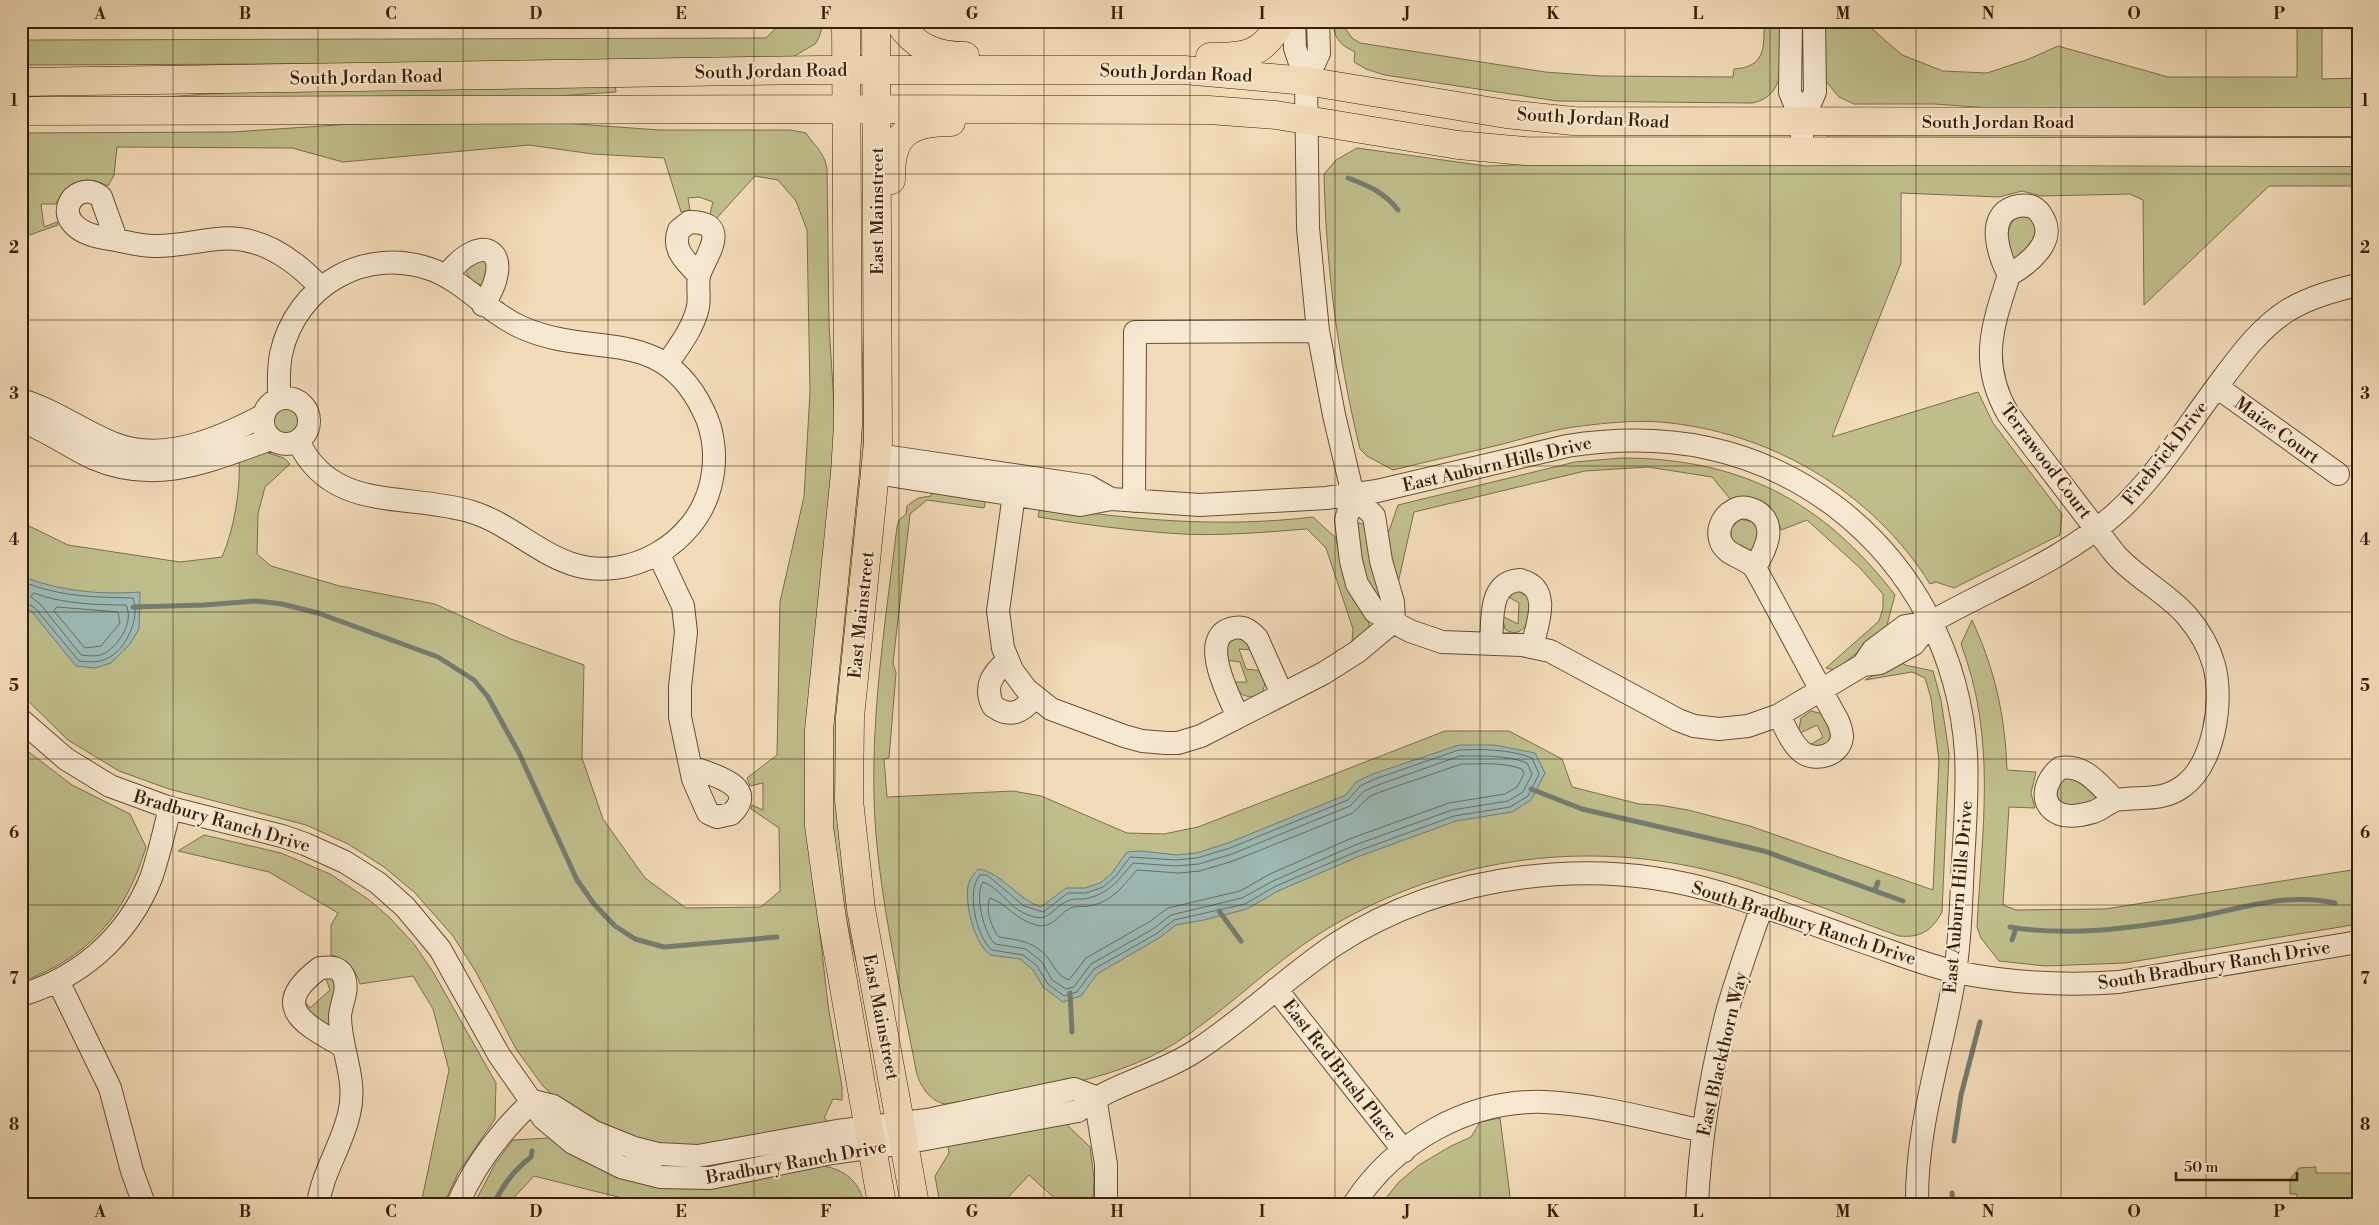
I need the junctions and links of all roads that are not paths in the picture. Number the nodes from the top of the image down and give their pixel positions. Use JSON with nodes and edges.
{"nodes":[{"id":1,"x":846,"y":21,"type":"edge"},
{"id":2,"x":876,"y":21,"type":"edge"},
{"id":3,"x":898,"y":21,"type":"edge"},
{"id":4,"x":1281,"y":21,"type":"edge"},
{"id":5,"x":1294,"y":21,"type":"edge"},
{"id":6,"x":1318,"y":21,"type":"edge"},
{"id":7,"x":1791,"y":21,"type":"edge"},
{"id":8,"x":1814,"y":21,"type":"edge"},
{"id":9,"x":846,"y":70,"type":"junction"},
{"id":10,"x":876,"y":70,"type":"junction"},
{"id":11,"x":1156,"y":70,"type":"junction"},
{"id":12,"x":1004,"y":71,"type":"junction"},
{"id":13,"x":1306,"y":81,"type":"junction"},
{"id":14,"x":21,"y":82,"type":"edge"},
{"id":15,"x":876,"y":108,"type":"junction"},
{"id":16,"x":846,"y":109,"type":"junction"},
{"id":17,"x":1029,"y":110,"type":"junction"},
{"id":18,"x":21,"y":111,"type":"edge"},
{"id":19,"x":1306,"y":119,"type":"junction"},
{"id":20,"x":1802,"y":122,"type":"junction"},
{"id":21,"x":2358,"y":122,"type":"edge"},
{"id":22,"x":1802,"y":152,"type":"junction"},
{"id":23,"x":2358,"y":152,"type":"edge"},
{"id":24,"x":116,"y":239,"type":"dead end"},
{"id":25,"x":2009,"y":275,"type":"dead end"},
{"id":26,"x":446,"y":276,"type":"junction"},
{"id":27,"x":699,"y":276,"type":"dead end"},
{"id":28,"x":2358,"y":285,"type":"edge"},
{"id":29,"x":320,"y":287,"type":"junction"},
{"id":30,"x":483,"y":304,"type":"junction"},
{"id":31,"x":878,"y":315,"type":"junction"},
{"id":32,"x":1318,"y":332,"type":"junction"},
{"id":33,"x":667,"y":364,"type":"junction"},
{"id":34,"x":2217,"y":387,"type":"junction"},
{"id":35,"x":21,"y":400,"type":"edge"},
{"id":36,"x":272,"y":407,"type":"junction"},
{"id":37,"x":21,"y":421,"type":"edge"},
{"id":38,"x":72,"y":433,"type":"junction"},
{"id":39,"x":271,"y":439,"type":"junction"},
{"id":40,"x":298,"y":441,"type":"junction"},
{"id":41,"x":192,"y":455,"type":"junction"},
{"id":42,"x":876,"y":464,"type":"junction"},
{"id":43,"x":2338,"y":474,"type":"dead end"},
{"id":44,"x":1014,"y":494,"type":"junction"},
{"id":45,"x":1353,"y":495,"type":"junction"},
{"id":46,"x":1111,"y":499,"type":"junction"},
{"id":47,"x":1134,"y":501,"type":"junction"},
{"id":48,"x":2097,"y":530,"type":"junction"},
{"id":49,"x":658,"y":553,"type":"junction"},
{"id":50,"x":1755,"y":567,"type":"dead end"},
{"id":51,"x":1394,"y":621,"type":"junction"},
{"id":52,"x":1931,"y":622,"type":"junction"},
{"id":53,"x":1491,"y":643,"type":"junction"},
{"id":54,"x":1532,"y":646,"type":"junction"},
{"id":55,"x":1008,"y":660,"type":"junction"},
{"id":56,"x":1821,"y":691,"type":"junction"},
{"id":57,"x":1282,"y":694,"type":"junction"},
{"id":58,"x":1035,"y":697,"type":"junction"},
{"id":59,"x":1779,"y":715,"type":"junction"},
{"id":60,"x":1238,"y":717,"type":"junction"},
{"id":61,"x":21,"y":720,"type":"edge"},
{"id":62,"x":691,"y":767,"type":"dead end"},
{"id":63,"x":2114,"y":800,"type":"dead end"},
{"id":64,"x":170,"y":808,"type":"junction"},
{"id":65,"x":1762,"y":906,"type":"junction"},
{"id":66,"x":2358,"y":942,"type":"edge"},
{"id":67,"x":1955,"y":972,"type":"junction"},
{"id":68,"x":58,"y":981,"type":"junction"},
{"id":69,"x":1276,"y":988,"type":"junction"},
{"id":70,"x":21,"y":995,"type":"edge"},
{"id":71,"x":344,"y":1047,"type":"dead end"},
{"id":72,"x":1095,"y":1097,"type":"junction"},
{"id":73,"x":534,"y":1101,"type":"junction"},
{"id":74,"x":1703,"y":1131,"type":"junction"},
{"id":75,"x":902,"y":1133,"type":"junction"},
{"id":76,"x":871,"y":1137,"type":"junction"},
{"id":77,"x":1404,"y":1151,"type":"junction"},
{"id":78,"x":144,"y":1204,"type":"edge"},
{"id":79,"x":318,"y":1204,"type":"edge"},
{"id":80,"x":458,"y":1204,"type":"edge"},
{"id":81,"x":882,"y":1204,"type":"edge"},
{"id":82,"x":914,"y":1204,"type":"edge"},
{"id":83,"x":1106,"y":1204,"type":"edge"},
{"id":84,"x":1354,"y":1204,"type":"edge"},
{"id":85,"x":1697,"y":1204,"type":"edge"},
{"id":86,"x":1917,"y":1204,"type":"edge"}],
"edges":[{"from":1,"to":9,"type":"main road","name":"East Mainstreet"},
{"from":2,"to":10,"type":"main road","name":"East Mainstreet"},
{"from":3,"to":12,"type":"main road"},
{"from":4,"to":11,"type":"main road"},
{"from":5,"to":13,"type":"street"},
{"from":6,"to":13,"type":"street"},
{"from":7,"to":20,"type":"street"},
{"from":8,"to":20,"type":"street"},
{"from":9,"to":10,"type":"main road","name":"South Jordan Road"},
{"from":9,"to":14,"type":"main road","name":"South Jordan Road"},
{"from":9,"to":16,"type":"main road","name":"East Mainstreet"},
{"from":10,"to":12,"type":"main road","name":"South Jordan Road"},
{"from":10,"to":15,"type":"main road","name":"East Mainstreet"},
{"from":11,"to":12,"type":"main road","name":"South Jordan Road"},
{"from":11,"to":13,"type":"main road","name":"South Jordan Road"},
{"from":13,"to":19,"type":"street"},
{"from":13,"to":20,"type":"main road","name":"South Jordan Road"},
{"from":15,"to":16,"type":"main road","name":"South Jordan Road"},
{"from":15,"to":17,"type":"main road","name":"South Jordan Road"},
{"from":15,"to":31,"type":"main road","name":"East Mainstreet"},
{"from":16,"to":18,"type":"main road","name":"South Jordan Road"},
{"from":16,"to":76,"type":"main road","name":"East Mainstreet"},
{"from":17,"to":19,"type":"main road","name":"South Jordan Road"},
{"from":17,"to":31,"type":"main road"},
{"from":19,"to":22,"type":"main road","name":"South Jordan Road"},
{"from":19,"to":32,"type":"street"},
{"from":20,"to":21,"type":"main road","name":"South Jordan Road"},
{"from":20,"to":22,"type":"street"},
{"from":22,"to":23,"type":"main road","name":"South Jordan Road"},
{"from":24,"to":29,"type":"street"},
{"from":25,"to":48,"type":"street","name":"Terrawood Court"},
{"from":26,"to":29,"type":"street"},
{"from":26,"to":30,"type":"street"},
{"from":26,"to":30,"type":"street"},
{"from":27,"to":33,"type":"street"},
{"from":28,"to":34,"type":"street","name":"Firebrick Drive"},
{"from":29,"to":36,"type":"street"},
{"from":30,"to":33,"type":"street"},
{"from":31,"to":42,"type":"main road","name":"East Mainstreet"},
{"from":32,"to":45,"type":"street"},
{"from":32,"to":47,"type":"street"},
{"from":33,"to":49,"type":"street"},
{"from":34,"to":43,"type":"street","name":"Maize Court"},
{"from":34,"to":48,"type":"street","name":"Firebrick Drive"},
{"from":35,"to":38,"type":"street"},
{"from":36,"to":39,"type":"street"},
{"from":36,"to":40,"type":"street"},
{"from":36,"to":41,"type":"street"},
{"from":37,"to":38,"type":"street"},
{"from":38,"to":41,"type":"street"},
{"from":39,"to":40,"type":"street"},
{"from":39,"to":41,"type":"street"},
{"from":40,"to":49,"type":"street"},
{"from":42,"to":44,"type":"street","name":"East Auburn Hills Drive"},
{"from":42,"to":46,"type":"street","name":"East Auburn Hills Drive"},
{"from":42,"to":75,"type":"main road","name":"East Mainstreet"},
{"from":44,"to":46,"type":"street","name":"East Auburn Hills Drive"},
{"from":44,"to":55,"type":"street"},
{"from":45,"to":47,"type":"street","name":"East Auburn Hills Drive"},
{"from":45,"to":51,"type":"street"},
{"from":45,"to":52,"type":"street","name":"East Auburn Hills Drive"},
{"from":46,"to":47,"type":"street","name":"East Auburn Hills Drive"},
{"from":48,"to":52,"type":"street","name":"Firebrick Drive"},
{"from":48,"to":63,"type":"street","name":"Terrawood Court"},
{"from":49,"to":62,"type":"street"},
{"from":50,"to":56,"type":"street"},
{"from":51,"to":53,"type":"street"},
{"from":51,"to":57,"type":"street"},
{"from":52,"to":56,"type":"street"},
{"from":52,"to":67,"type":"street","name":"East Auburn Hills Drive"},
{"from":53,"to":54,"type":"street"},
{"from":53,"to":54,"type":"street"},
{"from":54,"to":59,"type":"street"},
{"from":55,"to":58,"type":"street"},
{"from":55,"to":58,"type":"street"},
{"from":56,"to":59,"type":"street"},
{"from":56,"to":59,"type":"street"},
{"from":57,"to":60,"type":"street"},
{"from":57,"to":60,"type":"street"},
{"from":58,"to":60,"type":"street"},
{"from":61,"to":64,"type":"street","name":"Bradbury Ranch Drive"},
{"from":64,"to":68,"type":"street"},
{"from":64,"to":73,"type":"street","name":"Bradbury Ranch Drive"},
{"from":65,"to":67,"type":"street","name":"South Bradbury Ranch Drive"},
{"from":65,"to":69,"type":"street","name":"South Bradbury Ranch Drive"},
{"from":65,"to":74,"type":"street","name":"East Blackthorn Way"},
{"from":66,"to":67,"type":"street","name":"South Bradbury Ranch Drive"},
{"from":67,"to":86,"type":"street","name":"East Auburn Hills Drive"},
{"from":68,"to":70,"type":"street"},
{"from":68,"to":78,"type":"street"},
{"from":69,"to":72,"type":"street","name":"South Bradbury Ranch Drive"},
{"from":69,"to":77,"type":"street","name":"East Red Brush Place"},
{"from":71,"to":79,"type":"street"},
{"from":72,"to":75,"type":"street","name":"South Bradbury Ranch Drive"},
{"from":72,"to":83,"type":"street"},
{"from":73,"to":76,"type":"street","name":"Bradbury Ranch Drive"},
{"from":73,"to":80,"type":"street"},
{"from":74,"to":77,"type":"street"},
{"from":74,"to":85,"type":"street","name":"East Blackthorn Way"},
{"from":75,"to":76,"type":"street","name":"Bradbury Ranch Drive"},
{"from":75,"to":82,"type":"main road","name":"East Mainstreet"},
{"from":76,"to":81,"type":"main road","name":"East Mainstreet"},
{"from":77,"to":84,"type":"street"}]}
